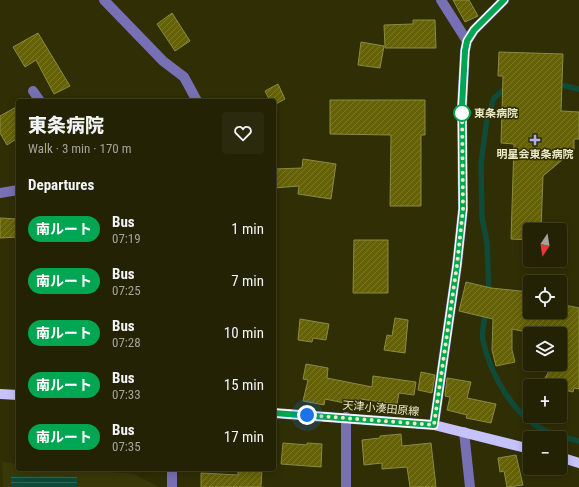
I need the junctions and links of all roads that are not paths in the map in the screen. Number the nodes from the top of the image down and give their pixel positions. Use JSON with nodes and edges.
{"nodes":[{"id":1,"x":104,"y":0,"type":"edge"},
{"id":2,"x":441,"y":0,"type":"edge"},
{"id":3,"x":504,"y":0,"type":"edge"},
{"id":4,"x":467,"y":41,"type":"junction"},
{"id":5,"x":33,"y":91,"type":"dead end"},
{"id":6,"x":39,"y":99,"type":"edge"},
{"id":7,"x":196,"y":99,"type":"edge"},
{"id":8,"x":16,"y":190,"type":"edge"},
{"id":9,"x":0,"y":193,"type":"edge"},
{"id":10,"x":0,"y":394,"type":"edge"},
{"id":11,"x":16,"y":394,"type":"edge"},
{"id":12,"x":276,"y":413,"type":"edge"},
{"id":13,"x":346,"y":417,"type":"junction"},
{"id":14,"x":434,"y":425,"type":"junction"},
{"id":15,"x":464,"y":432,"type":"junction"},
{"id":16,"x":523,"y":447,"type":"edge"},
{"id":17,"x":567,"y":459,"type":"edge"},
{"id":18,"x":579,"y":463,"type":"edge"},
{"id":19,"x":172,"y":471,"type":"edge"},
{"id":20,"x":172,"y":487,"type":"edge"},
{"id":21,"x":346,"y":487,"type":"edge"},
{"id":22,"x":470,"y":487,"type":"edge"}],
"edges":[{"from":1,"to":7,"type":"street"},
{"from":2,"to":4,"type":"street"},
{"from":3,"to":4,"type":"street"},
{"from":4,"to":14,"type":"street"},
{"from":5,"to":6,"type":"street"},
{"from":8,"to":9,"type":"street"},
{"from":10,"to":11,"type":"main road"},
{"from":12,"to":13,"type":"main road","name":"天津小湊田原線"},
{"from":13,"to":14,"type":"main road","name":"天津小湊田原線"},
{"from":13,"to":21,"type":"street"},
{"from":14,"to":15,"type":"main road","name":"天津小湊田原線"},
{"from":15,"to":16,"type":"main road","name":"天津小湊田原線"},
{"from":15,"to":22,"type":"street"},
{"from":17,"to":18,"type":"main road"},
{"from":19,"to":20,"type":"street"}]}
